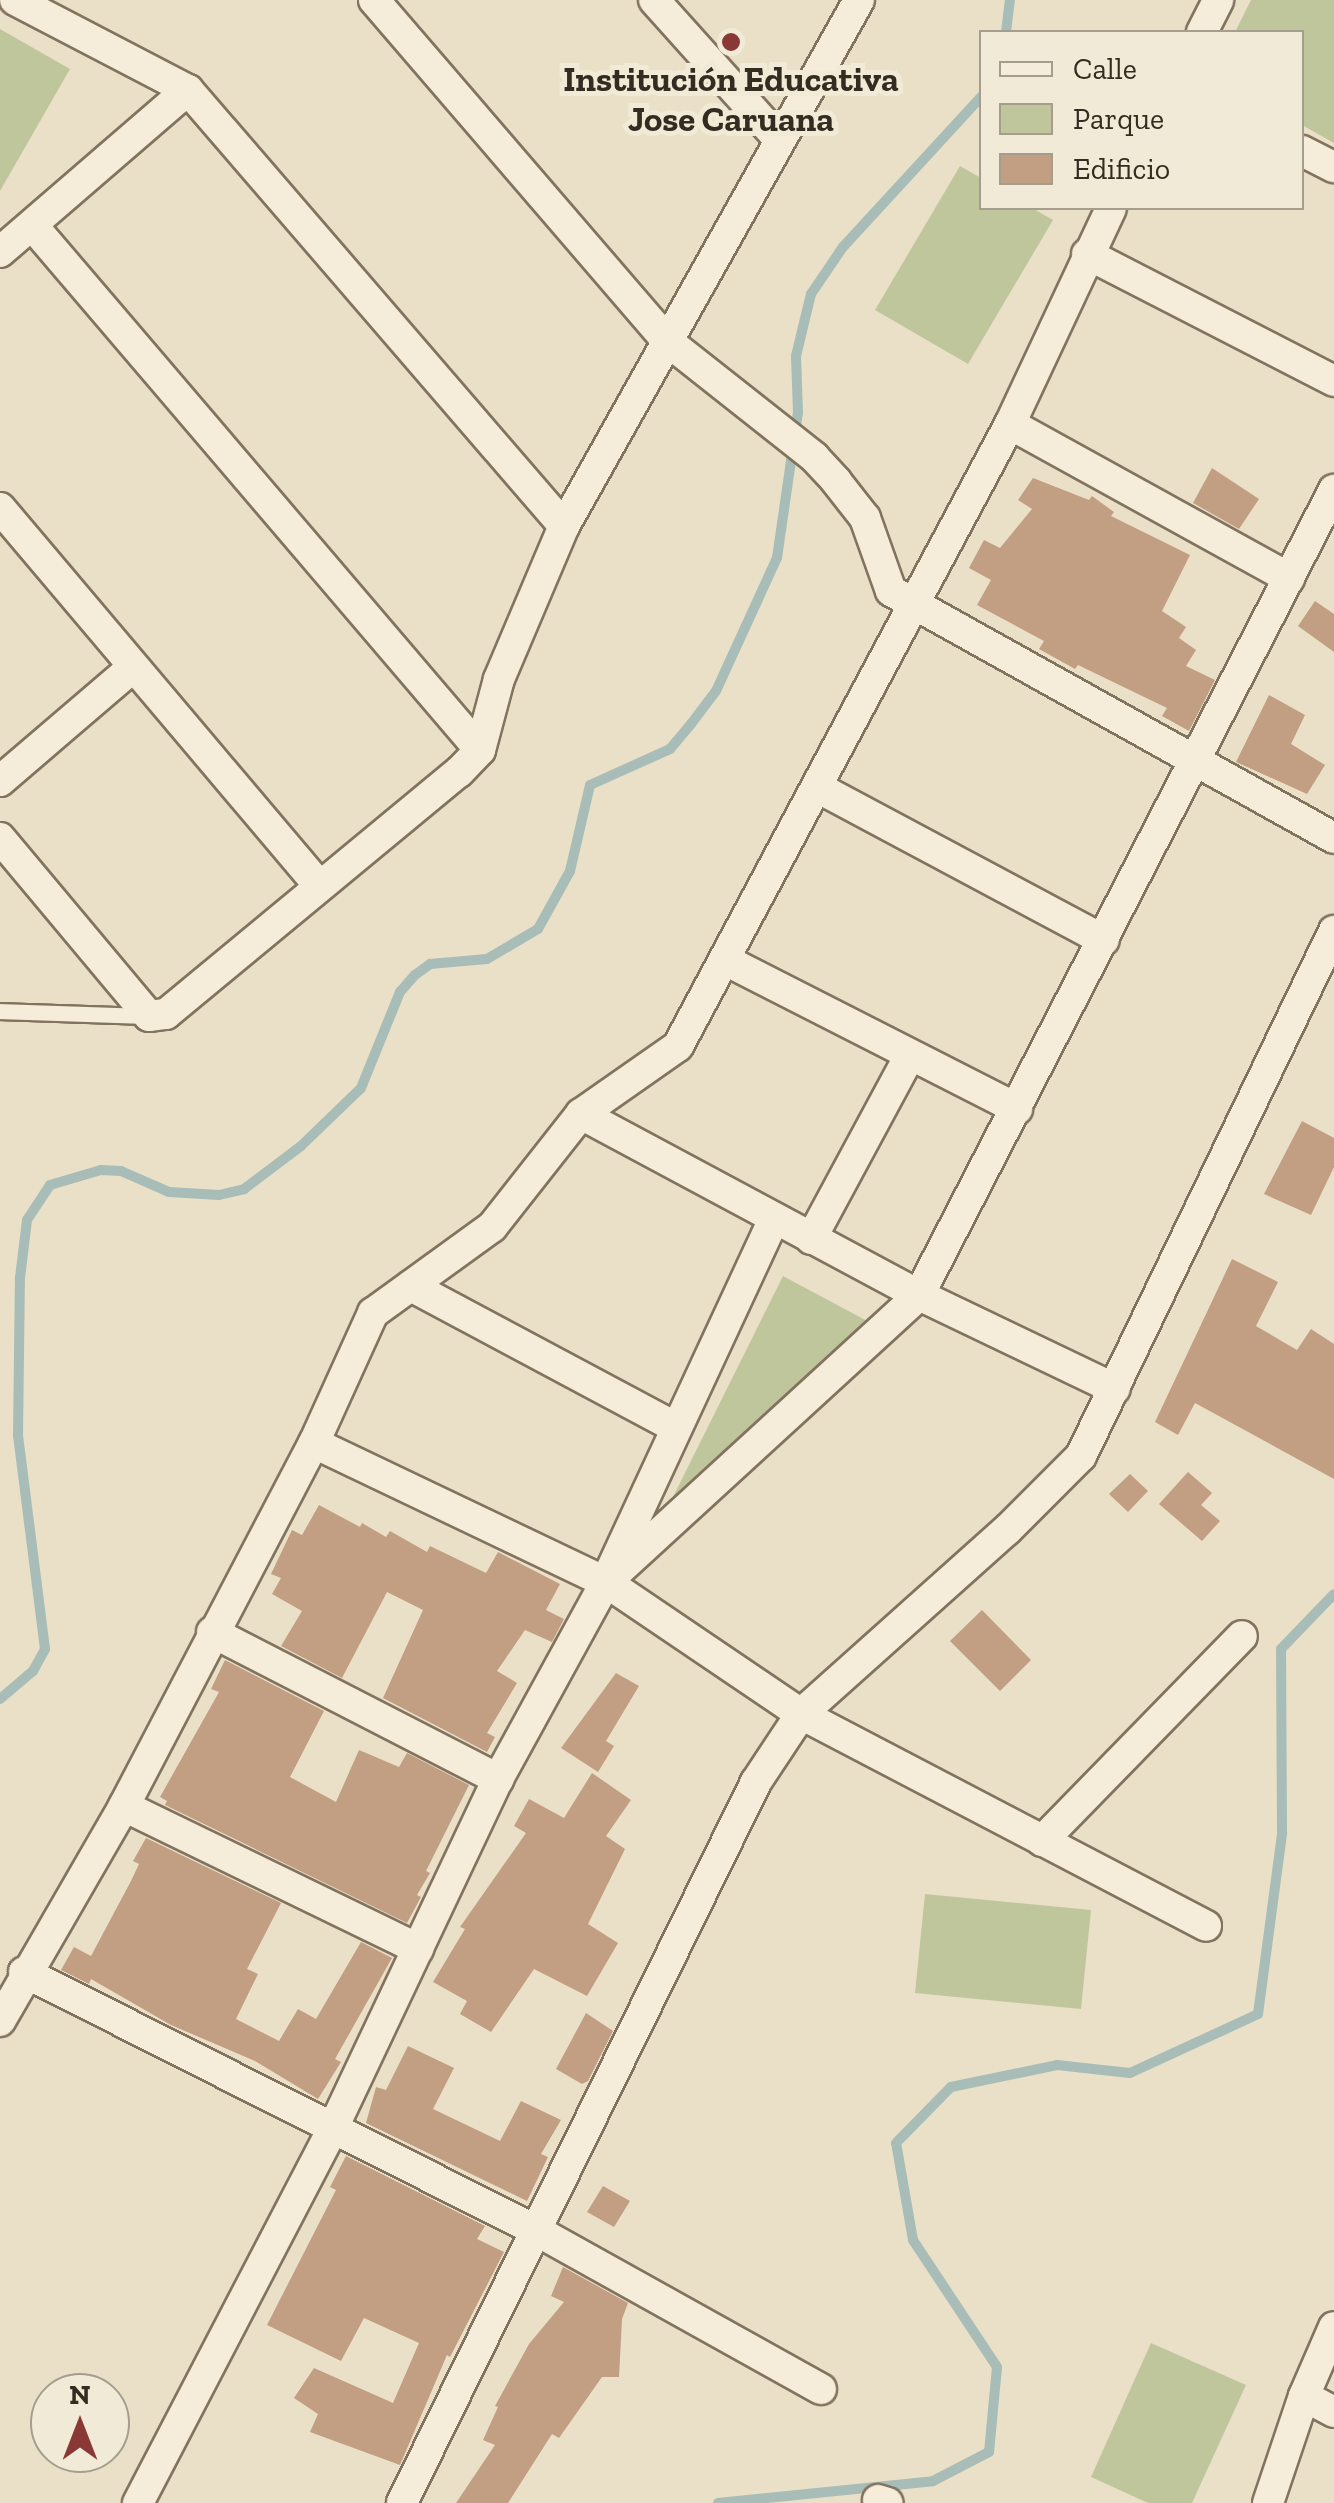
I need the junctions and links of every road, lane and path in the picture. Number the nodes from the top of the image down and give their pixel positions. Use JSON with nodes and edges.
{"nodes":[{"id":1,"x":15,"y":0,"type":"edge"},
{"id":2,"x":374,"y":0,"type":"edge"},
{"id":3,"x":654,"y":0,"type":"edge"},
{"id":4,"x":858,"y":0,"type":"edge"},
{"id":5,"x":1218,"y":0,"type":"edge"},
{"id":6,"x":1203,"y":30,"type":"edge"},
{"id":7,"x":188,"y":90,"type":"junction"},
{"id":8,"x":778,"y":138,"type":"junction"},
{"id":9,"x":1304,"y":152,"type":"edge"},
{"id":10,"x":1334,"y":168,"type":"edge"},
{"id":11,"x":1110,"y":210,"type":"edge"},
{"id":12,"x":32,"y":225,"type":"junction"},
{"id":13,"x":0,"y":252,"type":"edge"},
{"id":14,"x":1086,"y":254,"type":"junction"},
{"id":15,"x":666,"y":340,"type":"junction"},
{"id":16,"x":1334,"y":381,"type":"edge"},
{"id":17,"x":1010,"y":424,"type":"junction"},
{"id":18,"x":1334,"y":490,"type":"edge"},
{"id":19,"x":0,"y":508,"type":"edge"},
{"id":20,"x":564,"y":526,"type":"junction"},
{"id":21,"x":1289,"y":578,"type":"junction"},
{"id":22,"x":912,"y":603,"type":"junction"},
{"id":23,"x":132,"y":668,"type":"junction"},
{"id":24,"x":480,"y":750,"type":"junction"},
{"id":25,"x":1194,"y":758,"type":"junction"},
{"id":26,"x":0,"y":781,"type":"edge"},
{"id":27,"x":818,"y":787,"type":"junction"},
{"id":28,"x":0,"y":838,"type":"edge"},
{"id":29,"x":1334,"y":838,"type":"edge"},
{"id":30,"x":318,"y":884,"type":"junction"},
{"id":31,"x":1334,"y":931,"type":"edge"},
{"id":32,"x":1104,"y":940,"type":"junction"},
{"id":33,"x":726,"y":960,"type":"junction"},
{"id":34,"x":0,"y":1011,"type":"edge"},
{"id":35,"x":150,"y":1016,"type":"junction"},
{"id":36,"x":910,"y":1057,"type":"junction"},
{"id":37,"x":1017,"y":1110,"type":"junction"},
{"id":38,"x":581,"y":1114,"type":"junction"},
{"id":39,"x":774,"y":1219,"type":"junction"},
{"id":40,"x":811,"y":1239,"type":"junction"},
{"id":41,"x":412,"y":1286,"type":"junction"},
{"id":42,"x":919,"y":1295,"type":"junction"},
{"id":43,"x":1115,"y":1388,"type":"junction"},
{"id":44,"x":675,"y":1427,"type":"junction"},
{"id":45,"x":314,"y":1443,"type":"junction"},
{"id":46,"x":606,"y":1582,"type":"junction"},
{"id":47,"x":212,"y":1632,"type":"junction"},
{"id":48,"x":1242,"y":1636,"type":"dead end"},
{"id":49,"x":801,"y":1714,"type":"junction"},
{"id":50,"x":498,"y":1779,"type":"junction"},
{"id":51,"x":124,"y":1806,"type":"junction"},
{"id":52,"x":1042,"y":1841,"type":"junction"},
{"id":53,"x":1206,"y":1926,"type":"dead end"},
{"id":54,"x":418,"y":1949,"type":"junction"},
{"id":55,"x":24,"y":1972,"type":"junction"},
{"id":56,"x":0,"y":2021,"type":"edge"},
{"id":57,"x":332,"y":2130,"type":"junction"},
{"id":58,"x":537,"y":2231,"type":"junction"},
{"id":59,"x":1334,"y":2327,"type":"edge"},
{"id":60,"x":821,"y":2389,"type":"dead end"},
{"id":61,"x":1304,"y":2396,"type":"junction"},
{"id":62,"x":1334,"y":2412,"type":"edge"},
{"id":63,"x":138,"y":2503,"type":"edge"},
{"id":64,"x":402,"y":2503,"type":"edge"},
{"id":65,"x":1268,"y":2503,"type":"edge"}],
"edges":[{"from":1,"to":7,"type":"street"},
{"from":2,"to":15,"type":"street"},
{"from":3,"to":8,"type":"street"},
{"from":4,"to":8,"type":"street"},
{"from":5,"to":6,"type":"street"},
{"from":7,"to":12,"type":"street"},
{"from":7,"to":20,"type":"street"},
{"from":8,"to":15,"type":"street"},
{"from":9,"to":10,"type":"street"},
{"from":11,"to":14,"type":"street"},
{"from":12,"to":13,"type":"street"},
{"from":12,"to":24,"type":"street"},
{"from":14,"to":16,"type":"street"},
{"from":14,"to":17,"type":"street"},
{"from":15,"to":20,"type":"street"},
{"from":15,"to":22,"type":"street"},
{"from":17,"to":21,"type":"street"},
{"from":17,"to":22,"type":"street"},
{"from":18,"to":21,"type":"street"},
{"from":19,"to":23,"type":"street"},
{"from":20,"to":24,"type":"street"},
{"from":21,"to":25,"type":"street"},
{"from":22,"to":25,"type":"street"},
{"from":22,"to":27,"type":"street"},
{"from":23,"to":26,"type":"street"},
{"from":23,"to":30,"type":"street"},
{"from":24,"to":30,"type":"street"},
{"from":25,"to":29,"type":"street"},
{"from":25,"to":32,"type":"street"},
{"from":27,"to":32,"type":"street"},
{"from":27,"to":33,"type":"street"},
{"from":28,"to":35,"type":"street"},
{"from":30,"to":35,"type":"street"},
{"from":31,"to":43,"type":"street"},
{"from":32,"to":37,"type":"street"},
{"from":33,"to":36,"type":"street"},
{"from":33,"to":38,"type":"street"},
{"from":34,"to":35,"type":"lane"},
{"from":36,"to":37,"type":"street"},
{"from":36,"to":40,"type":"street"},
{"from":37,"to":42,"type":"street"},
{"from":38,"to":39,"type":"street"},
{"from":38,"to":41,"type":"street"},
{"from":39,"to":40,"type":"street"},
{"from":39,"to":44,"type":"street"},
{"from":40,"to":42,"type":"street"},
{"from":41,"to":44,"type":"street"},
{"from":41,"to":45,"type":"street"},
{"from":42,"to":43,"type":"street"},
{"from":42,"to":46,"type":"street"},
{"from":43,"to":49,"type":"street"},
{"from":44,"to":46,"type":"street"},
{"from":45,"to":46,"type":"street"},
{"from":45,"to":47,"type":"street"},
{"from":46,"to":49,"type":"street"},
{"from":46,"to":50,"type":"street"},
{"from":47,"to":50,"type":"street"},
{"from":47,"to":51,"type":"street"},
{"from":48,"to":52,"type":"street"},
{"from":49,"to":52,"type":"street"},
{"from":49,"to":58,"type":"street"},
{"from":50,"to":54,"type":"street"},
{"from":51,"to":54,"type":"street"},
{"from":51,"to":55,"type":"street"},
{"from":52,"to":53,"type":"street"},
{"from":54,"to":57,"type":"street"},
{"from":55,"to":56,"type":"street"},
{"from":55,"to":57,"type":"street"},
{"from":57,"to":58,"type":"street"},
{"from":57,"to":63,"type":"street"},
{"from":58,"to":60,"type":"street"},
{"from":58,"to":64,"type":"street"},
{"from":59,"to":61,"type":"street"},
{"from":61,"to":62,"type":"street"},
{"from":61,"to":65,"type":"street"}]}
